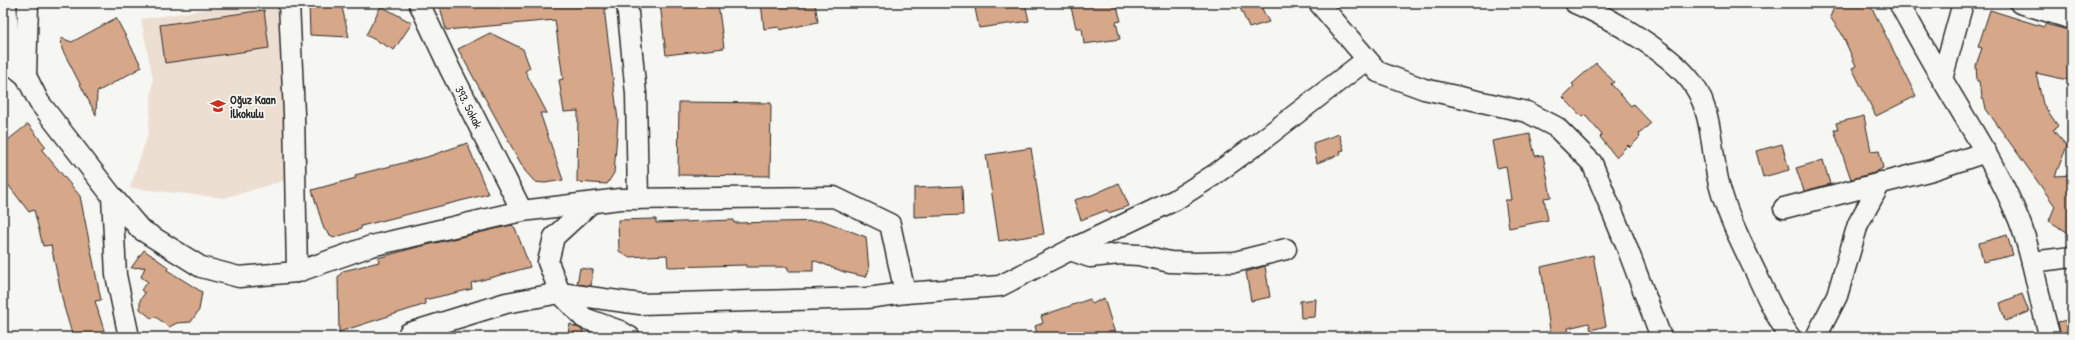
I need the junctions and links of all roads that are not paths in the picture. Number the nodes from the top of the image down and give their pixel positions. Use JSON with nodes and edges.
{"nodes":[{"id":1,"x":6,"y":3,"type":"edge"},
{"id":2,"x":28,"y":3,"type":"edge"},
{"id":3,"x":289,"y":3,"type":"edge"},
{"id":4,"x":419,"y":3,"type":"edge"},
{"id":5,"x":627,"y":3,"type":"edge"},
{"id":6,"x":1319,"y":3,"type":"edge"},
{"id":7,"x":1575,"y":3,"type":"edge"},
{"id":8,"x":1899,"y":3,"type":"edge"},
{"id":9,"x":1963,"y":3,"type":"edge"},
{"id":10,"x":2020,"y":3,"type":"edge"},
{"id":11,"x":2072,"y":19,"type":"edge"},
{"id":12,"x":1366,"y":60,"type":"junction"},
{"id":13,"x":15,"y":69,"type":"edge"},
{"id":14,"x":1942,"y":79,"type":"junction"},
{"id":15,"x":1986,"y":152,"type":"junction"},
{"id":16,"x":1881,"y":182,"type":"junction"},
{"id":17,"x":112,"y":196,"type":"junction"},
{"id":18,"x":638,"y":199,"type":"junction"},
{"id":19,"x":591,"y":203,"type":"junction"},
{"id":20,"x":1784,"y":208,"type":"dead end"},
{"id":21,"x":522,"y":211,"type":"junction"},
{"id":22,"x":1286,"y":249,"type":"dead end"},
{"id":23,"x":1070,"y":250,"type":"junction"},
{"id":24,"x":2072,"y":257,"type":"edge"},
{"id":25,"x":2032,"y":262,"type":"junction"},
{"id":26,"x":297,"y":272,"type":"junction"},
{"id":27,"x":560,"y":293,"type":"junction"},
{"id":28,"x":905,"y":293,"type":"junction"},
{"id":29,"x":409,"y":333,"type":"dead end"},
{"id":30,"x":129,"y":337,"type":"edge"},
{"id":31,"x":630,"y":337,"type":"edge"},
{"id":32,"x":1661,"y":337,"type":"edge"},
{"id":33,"x":1790,"y":337,"type":"edge"},
{"id":34,"x":1816,"y":337,"type":"edge"},
{"id":35,"x":2050,"y":337,"type":"edge"}],
"edges":[{"from":1,"to":13,"type":"street"},
{"from":2,"to":13,"type":"street"},
{"from":3,"to":26,"type":"street"},
{"from":4,"to":21,"type":"street","name":"393. Sokak"},
{"from":5,"to":18,"type":"street"},
{"from":6,"to":12,"type":"street"},
{"from":7,"to":33,"type":"street"},
{"from":8,"to":14,"type":"street"},
{"from":9,"to":14,"type":"street"},
{"from":10,"to":11,"type":"street"},
{"from":12,"to":23,"type":"street"},
{"from":12,"to":32,"type":"street"},
{"from":13,"to":17,"type":"street"},
{"from":14,"to":15,"type":"street"},
{"from":15,"to":16,"type":"street"},
{"from":15,"to":25,"type":"street"},
{"from":16,"to":20,"type":"street"},
{"from":16,"to":34,"type":"street"},
{"from":17,"to":26,"type":"street"},
{"from":17,"to":30,"type":"street"},
{"from":18,"to":19,"type":"street"},
{"from":18,"to":28,"type":"street"},
{"from":19,"to":21,"type":"street"},
{"from":19,"to":27,"type":"street"},
{"from":21,"to":26,"type":"street"},
{"from":22,"to":23,"type":"street"},
{"from":23,"to":28,"type":"street"},
{"from":24,"to":25,"type":"street"},
{"from":25,"to":35,"type":"street"},
{"from":27,"to":28,"type":"street"},
{"from":27,"to":29,"type":"street"},
{"from":27,"to":31,"type":"street"}]}
